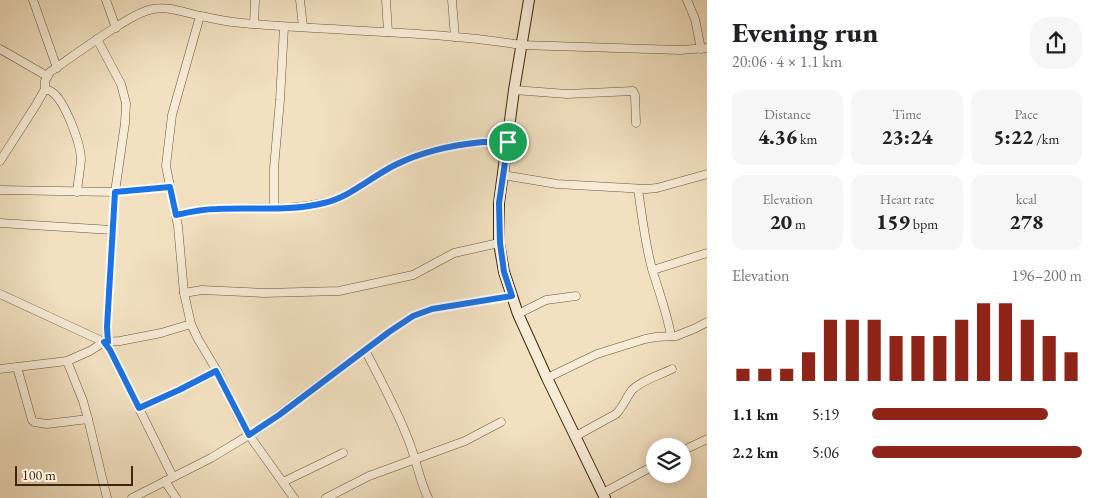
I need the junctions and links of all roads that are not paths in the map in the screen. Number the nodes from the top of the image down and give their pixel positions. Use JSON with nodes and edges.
{"nodes":[{"id":1,"x":33,"y":0,"type":"edge"},
{"id":2,"x":106,"y":0,"type":"edge"},
{"id":3,"x":255,"y":0,"type":"edge"},
{"id":4,"x":300,"y":0,"type":"edge"},
{"id":5,"x":386,"y":0,"type":"edge"},
{"id":6,"x":452,"y":0,"type":"edge"},
{"id":7,"x":529,"y":0,"type":"edge"},
{"id":8,"x":687,"y":0,"type":"edge"},
{"id":9,"x":170,"y":4,"type":"edge"},
{"id":10,"x":200,"y":16,"type":"junction"},
{"id":11,"x":254,"y":24,"type":"junction"},
{"id":12,"x":284,"y":27,"type":"junction"},
{"id":13,"x":304,"y":27,"type":"junction"},
{"id":14,"x":116,"y":28,"type":"junction"},
{"id":15,"x":388,"y":32,"type":"junction"},
{"id":16,"x":455,"y":37,"type":"junction"},
{"id":17,"x":97,"y":39,"type":"junction"},
{"id":18,"x":521,"y":45,"type":"junction"},
{"id":19,"x":0,"y":49,"type":"edge"},
{"id":20,"x":704,"y":49,"type":"edge"},
{"id":21,"x":57,"y":68,"type":"junction"},
{"id":22,"x":47,"y":76,"type":"junction"},
{"id":23,"x":45,"y":89,"type":"junction"},
{"id":24,"x":514,"y":90,"type":"junction"},
{"id":25,"x":636,"y":123,"type":"dead end"},
{"id":26,"x":508,"y":142,"type":"junction"},
{"id":27,"x":0,"y":160,"type":"edge"},
{"id":28,"x":707,"y":174,"type":"edge"},
{"id":29,"x":503,"y":175,"type":"junction"},
{"id":30,"x":170,"y":187,"type":"junction"},
{"id":31,"x":638,"y":189,"type":"junction"},
{"id":32,"x":0,"y":190,"type":"edge"},
{"id":33,"x":77,"y":192,"type":"junction"},
{"id":34,"x":115,"y":192,"type":"junction"},
{"id":35,"x":274,"y":208,"type":"junction"},
{"id":36,"x":176,"y":215,"type":"junction"},
{"id":37,"x":0,"y":223,"type":"edge"},
{"id":38,"x":112,"y":230,"type":"junction"},
{"id":39,"x":500,"y":243,"type":"junction"},
{"id":40,"x":707,"y":253,"type":"edge"},
{"id":41,"x":653,"y":270,"type":"junction"},
{"id":42,"x":184,"y":293,"type":"junction"},
{"id":43,"x":0,"y":294,"type":"edge"},
{"id":44,"x":512,"y":296,"type":"junction"},
{"id":45,"x":576,"y":296,"type":"dead end"},
{"id":46,"x":518,"y":314,"type":"junction"},
{"id":47,"x":707,"y":322,"type":"edge"},
{"id":48,"x":191,"y":324,"type":"junction"},
{"id":49,"x":671,"y":336,"type":"junction"},
{"id":50,"x":106,"y":342,"type":"junction"},
{"id":51,"x":365,"y":350,"type":"junction"},
{"id":52,"x":67,"y":361,"type":"junction"},
{"id":53,"x":16,"y":367,"type":"junction"},
{"id":54,"x":0,"y":368,"type":"edge"},
{"id":55,"x":672,"y":369,"type":"dead end"},
{"id":56,"x":216,"y":371,"type":"junction"},
{"id":57,"x":547,"y":378,"type":"junction"},
{"id":58,"x":139,"y":408,"type":"junction"},
{"id":59,"x":88,"y":419,"type":"junction"},
{"id":60,"x":501,"y":422,"type":"dead end"},
{"id":61,"x":249,"y":435,"type":"junction"},
{"id":62,"x":576,"y":436,"type":"junction"},
{"id":63,"x":707,"y":439,"type":"edge"},
{"id":64,"x":691,"y":447,"type":"edge"},
{"id":65,"x":343,"y":453,"type":"dead end"},
{"id":66,"x":415,"y":458,"type":"junction"},
{"id":67,"x":646,"y":470,"type":"edge"},
{"id":68,"x":173,"y":477,"type":"junction"},
{"id":69,"x":165,"y":481,"type":"junction"},
{"id":70,"x":284,"y":482,"type":"junction"},
{"id":71,"x":604,"y":495,"type":"edge"},
{"id":72,"x":107,"y":498,"type":"edge"},
{"id":73,"x":132,"y":498,"type":"edge"},
{"id":74,"x":176,"y":498,"type":"edge"},
{"id":75,"x":294,"y":498,"type":"edge"},
{"id":76,"x":326,"y":498,"type":"edge"},
{"id":77,"x":428,"y":498,"type":"edge"}],
"edges":[{"from":1,"to":21,"type":"street"},
{"from":2,"to":14,"type":"street"},
{"from":3,"to":11,"type":"street"},
{"from":4,"to":13,"type":"street"},
{"from":5,"to":15,"type":"street"},
{"from":6,"to":16,"type":"street"},
{"from":7,"to":18,"type":"street"},
{"from":8,"to":20,"type":"street"},
{"from":9,"to":10,"type":"street"},
{"from":9,"to":14,"type":"street"},
{"from":10,"to":11,"type":"street"},
{"from":10,"to":30,"type":"street"},
{"from":11,"to":12,"type":"street"},
{"from":12,"to":13,"type":"street"},
{"from":12,"to":35,"type":"street"},
{"from":13,"to":15,"type":"street"},
{"from":14,"to":17,"type":"street"},
{"from":15,"to":16,"type":"street"},
{"from":16,"to":18,"type":"street"},
{"from":17,"to":21,"type":"street"},
{"from":17,"to":34,"type":"street"},
{"from":18,"to":20,"type":"street"},
{"from":18,"to":24,"type":"street"},
{"from":19,"to":22,"type":"street"},
{"from":21,"to":22,"type":"street"},
{"from":22,"to":23,"type":"street"},
{"from":23,"to":27,"type":"street"},
{"from":23,"to":33,"type":"street"},
{"from":24,"to":25,"type":"street"},
{"from":24,"to":26,"type":"street"},
{"from":26,"to":29,"type":"street"},
{"from":26,"to":35,"type":"street"},
{"from":28,"to":31,"type":"street"},
{"from":29,"to":31,"type":"street"},
{"from":29,"to":39,"type":"street"},
{"from":30,"to":34,"type":"street"},
{"from":30,"to":36,"type":"street"},
{"from":31,"to":41,"type":"street"},
{"from":32,"to":33,"type":"street"},
{"from":33,"to":34,"type":"street"},
{"from":34,"to":38,"type":"street"},
{"from":35,"to":36,"type":"street"},
{"from":36,"to":42,"type":"street"},
{"from":37,"to":38,"type":"street"},
{"from":38,"to":50,"type":"street"},
{"from":39,"to":42,"type":"street"},
{"from":39,"to":44,"type":"street"},
{"from":40,"to":41,"type":"street"},
{"from":41,"to":49,"type":"street"},
{"from":42,"to":48,"type":"street"},
{"from":43,"to":50,"type":"street"},
{"from":44,"to":46,"type":"street"},
{"from":44,"to":51,"type":"street"},
{"from":45,"to":46,"type":"street"},
{"from":46,"to":57,"type":"street"},
{"from":47,"to":49,"type":"street"},
{"from":48,"to":50,"type":"street"},
{"from":48,"to":56,"type":"street"},
{"from":49,"to":57,"type":"street"},
{"from":50,"to":52,"type":"street"},
{"from":50,"to":58,"type":"street"},
{"from":51,"to":61,"type":"street"},
{"from":51,"to":66,"type":"street"},
{"from":52,"to":53,"type":"street"},
{"from":52,"to":59,"type":"street"},
{"from":53,"to":54,"type":"street"},
{"from":53,"to":59,"type":"street"},
{"from":55,"to":62,"type":"street"},
{"from":56,"to":58,"type":"street"},
{"from":56,"to":61,"type":"street"},
{"from":57,"to":62,"type":"street"},
{"from":58,"to":68,"type":"street"},
{"from":59,"to":72,"type":"street"},
{"from":60,"to":66,"type":"street"},
{"from":61,"to":68,"type":"street"},
{"from":61,"to":70,"type":"street"},
{"from":62,"to":71,"type":"street"},
{"from":63,"to":64,"type":"street"},
{"from":65,"to":70,"type":"street"},
{"from":66,"to":76,"type":"street"},
{"from":66,"to":77,"type":"street"},
{"from":67,"to":71,"type":"street"},
{"from":68,"to":69,"type":"street"},
{"from":69,"to":73,"type":"street"},
{"from":69,"to":74,"type":"street"},
{"from":70,"to":75,"type":"street"}]}
